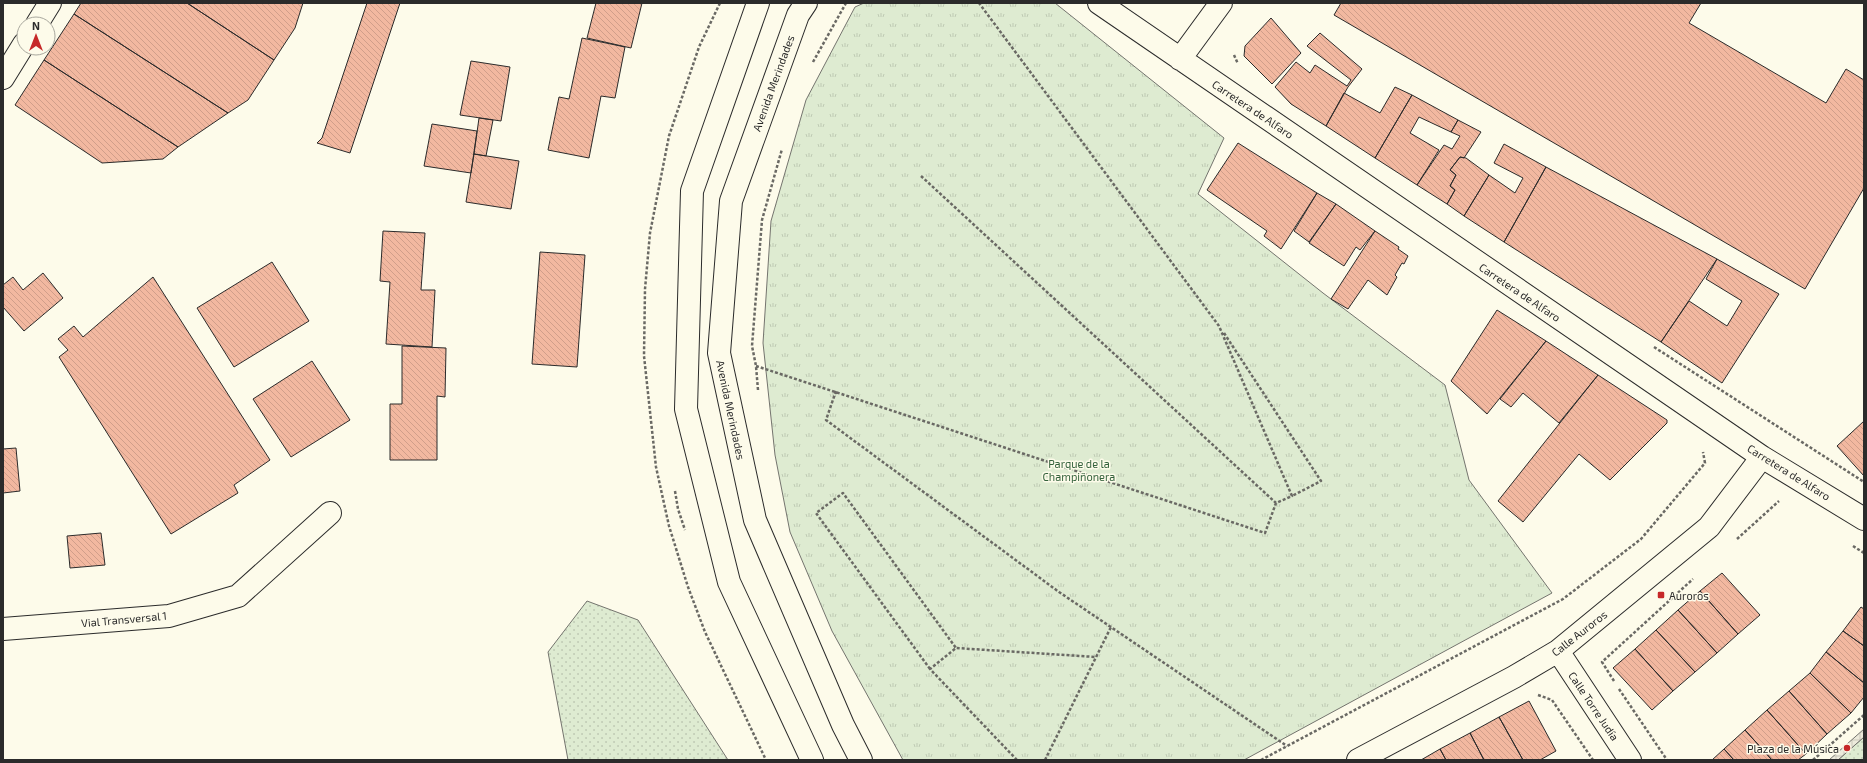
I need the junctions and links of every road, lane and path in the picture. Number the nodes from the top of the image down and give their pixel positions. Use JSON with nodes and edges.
{"nodes":[{"id":1,"x":50,"y":3,"type":"edge"},
{"id":2,"x":758,"y":3,"type":"edge"},
{"id":3,"x":806,"y":3,"type":"edge"},
{"id":4,"x":846,"y":3,"type":"edge"},
{"id":5,"x":979,"y":3,"type":"edge"},
{"id":6,"x":1100,"y":3,"type":"edge"},
{"id":7,"x":1213,"y":6,"type":"edge"},
{"id":8,"x":42,"y":16,"type":"edge"},
{"id":9,"x":17,"y":56,"type":"edge"},
{"id":10,"x":1180,"y":59,"type":"junction"},
{"id":11,"x":810,"y":68,"type":"dead end"},
{"id":12,"x":3,"y":78,"type":"edge"},
{"id":13,"x":782,"y":147,"type":"dead end"},
{"id":14,"x":921,"y":176,"type":"dead end"},
{"id":15,"x":1219,"y":326,"type":"junction"},
{"id":16,"x":836,"y":391,"type":"junction"},
{"id":17,"x":1702,"y":448,"type":"dead end"},
{"id":18,"x":1762,"y":457,"type":"junction"},
{"id":19,"x":1292,"y":496,"type":"junction"},
{"id":20,"x":1781,"y":498,"type":"dead end"},
{"id":21,"x":1276,"y":503,"type":"junction"},
{"id":22,"x":330,"y":513,"type":"dead end"},
{"id":23,"x":1864,"y":519,"type":"edge"},
{"id":24,"x":1735,"y":541,"type":"dead end"},
{"id":25,"x":1851,"y":545,"type":"dead end"},
{"id":26,"x":1864,"y":553,"type":"edge"},
{"id":27,"x":1694,"y":578,"type":"dead end"},
{"id":28,"x":1111,"y":627,"type":"junction"},
{"id":29,"x":3,"y":629,"type":"edge"},
{"id":30,"x":956,"y":648,"type":"junction"},
{"id":31,"x":1558,"y":651,"type":"junction"},
{"id":32,"x":1096,"y":657,"type":"junction"},
{"id":33,"x":930,"y":670,"type":"junction"},
{"id":34,"x":1531,"y":693,"type":"dead end"},
{"id":35,"x":1864,"y":714,"type":"edge"},
{"id":36,"x":1286,"y":746,"type":"junction"},
{"id":37,"x":812,"y":760,"type":"edge"},
{"id":38,"x":861,"y":760,"type":"edge"},
{"id":39,"x":1017,"y":760,"type":"edge"},
{"id":40,"x":1045,"y":760,"type":"edge"},
{"id":41,"x":1261,"y":760,"type":"edge"},
{"id":42,"x":1358,"y":760,"type":"edge"},
{"id":43,"x":1593,"y":760,"type":"edge"},
{"id":44,"x":1630,"y":760,"type":"edge"},
{"id":45,"x":1666,"y":760,"type":"edge"},
{"id":46,"x":1813,"y":760,"type":"edge"}],
"edges":[{"from":1,"to":8,"type":"street"},
{"from":2,"to":37,"type":"street"},
{"from":3,"to":38,"type":"street","name":"Avenida Merindades"},
{"from":4,"to":11,"type":"path"},
{"from":5,"to":15,"type":"path"},
{"from":6,"to":10,"type":"street","name":"Carretera de Alfaro"},
{"from":7,"to":10,"type":"street"},
{"from":9,"to":12,"type":"street"},
{"from":10,"to":18,"type":"street","name":"Carretera de Alfaro"},
{"from":13,"to":16,"type":"path"},
{"from":14,"to":21,"type":"path"},
{"from":15,"to":19,"type":"path"},
{"from":15,"to":19,"type":"path"},
{"from":16,"to":21,"type":"path"},
{"from":16,"to":28,"type":"path"},
{"from":17,"to":36,"type":"path"},
{"from":18,"to":23,"type":"street","name":"Carretera de Alfaro"},
{"from":18,"to":31,"type":"street","name":"Calle Auroros"},
{"from":19,"to":21,"type":"path"},
{"from":20,"to":24,"type":"path"},
{"from":22,"to":29,"type":"street","name":"Vial Transversal 1"},
{"from":25,"to":26,"type":"path"},
{"from":27,"to":45,"type":"path"},
{"from":28,"to":32,"type":"path"},
{"from":28,"to":36,"type":"path"},
{"from":30,"to":32,"type":"path"},
{"from":30,"to":33,"type":"path"},
{"from":30,"to":33,"type":"path"},
{"from":31,"to":42,"type":"street","name":"Calle Auroros"},
{"from":31,"to":44,"type":"street","name":"Calle Torre Judía"},
{"from":32,"to":40,"type":"path"},
{"from":33,"to":39,"type":"path"},
{"from":34,"to":43,"type":"path"},
{"from":35,"to":46,"type":"path"},
{"from":36,"to":41,"type":"path"}]}
